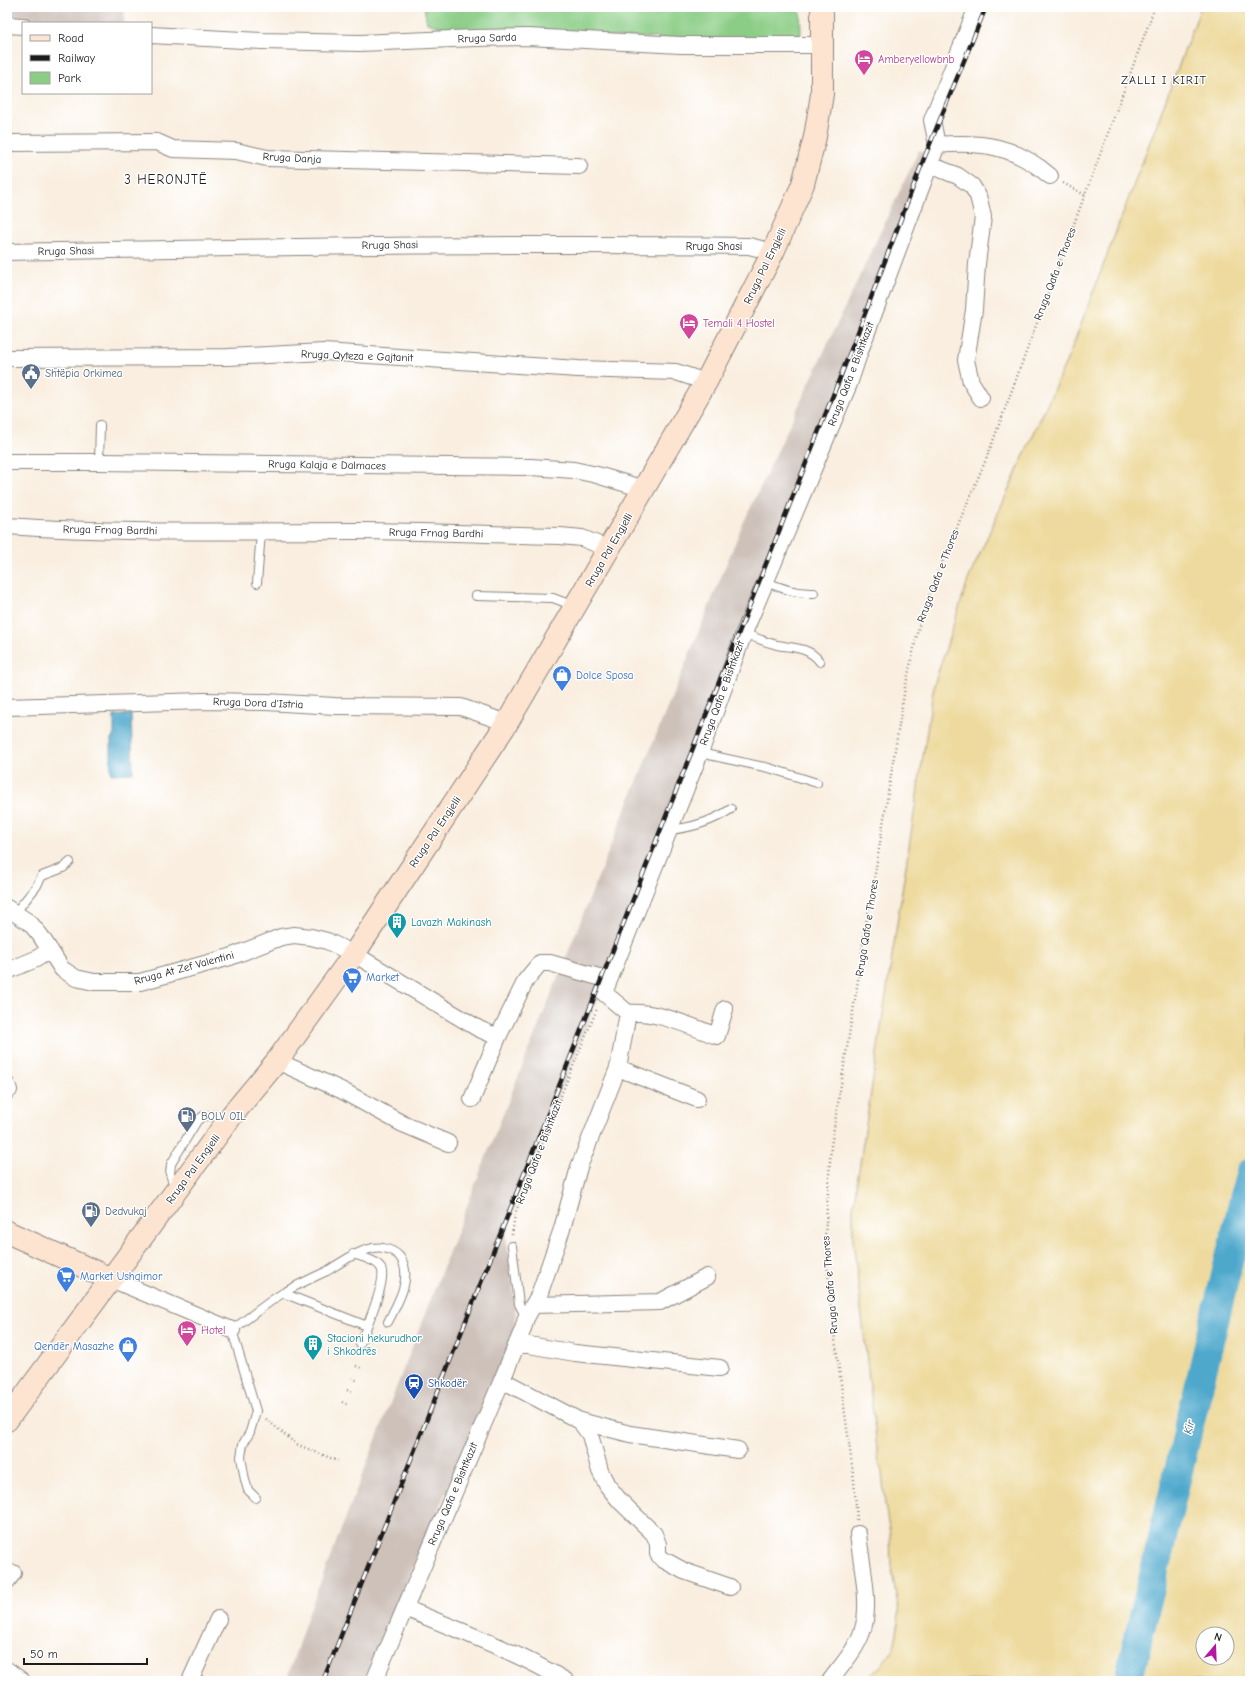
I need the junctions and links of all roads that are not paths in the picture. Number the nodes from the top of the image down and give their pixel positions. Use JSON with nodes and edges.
{"nodes":[{"id":1,"x":822,"y":7,"type":"edge"},
{"id":2,"x":977,"y":7,"type":"edge"},
{"id":3,"x":7,"y":25,"type":"edge"},
{"id":4,"x":22,"y":26,"type":"edge"},
{"id":5,"x":152,"y":34,"type":"edge"},
{"id":6,"x":823,"y":45,"type":"junction"},
{"id":7,"x":7,"y":143,"type":"edge"},
{"id":8,"x":937,"y":144,"type":"junction"},
{"id":9,"x":930,"y":165,"type":"junction"},
{"id":10,"x":579,"y":166,"type":"dead end"},
{"id":11,"x":1050,"y":176,"type":"road end"},
{"id":12,"x":7,"y":252,"type":"edge"},
{"id":13,"x":773,"y":252,"type":"junction"},
{"id":14,"x":7,"y":358,"type":"edge"},
{"id":15,"x":706,"y":382,"type":"junction"},
{"id":16,"x":981,"y":398,"type":"dead end"},
{"id":17,"x":100,"y":425,"type":"dead end"},
{"id":18,"x":7,"y":462,"type":"edge"},
{"id":19,"x":99,"y":462,"type":"junction"},
{"id":20,"x":644,"y":489,"type":"junction"},
{"id":21,"x":7,"y":526,"type":"edge"},
{"id":22,"x":261,"y":532,"type":"junction"},
{"id":23,"x":609,"y":549,"type":"junction"},
{"id":24,"x":766,"y":582,"type":"junction"},
{"id":25,"x":257,"y":583,"type":"dead end"},
{"id":26,"x":814,"y":593,"type":"dead end"},
{"id":27,"x":476,"y":596,"type":"dead end"},
{"id":28,"x":576,"y":606,"type":"junction"},
{"id":29,"x":744,"y":633,"type":"junction"},
{"id":30,"x":820,"y":662,"type":"dead end"},
{"id":31,"x":7,"y":707,"type":"edge"},
{"id":32,"x":507,"y":723,"type":"junction"},
{"id":33,"x":700,"y":753,"type":"junction"},
{"id":34,"x":817,"y":783,"type":"dead end"},
{"id":35,"x":730,"y":809,"type":"dead end"},
{"id":36,"x":669,"y":830,"type":"junction"},
{"id":37,"x":70,"y":862,"type":"dead end"},
{"id":38,"x":11,"y":911,"type":"edge"},
{"id":39,"x":50,"y":950,"type":"junction"},
{"id":40,"x":354,"y":954,"type":"junction"},
{"id":41,"x":7,"y":970,"type":"edge"},
{"id":42,"x":607,"y":986,"type":"junction"},
{"id":43,"x":725,"y":1009,"type":"dead end"},
{"id":44,"x":628,"y":1013,"type":"junction"},
{"id":45,"x":498,"y":1037,"type":"junction"},
{"id":46,"x":277,"y":1061,"type":"junction"},
{"id":47,"x":618,"y":1068,"type":"junction"},
{"id":48,"x":472,"y":1099,"type":"dead end"},
{"id":49,"x":698,"y":1099,"type":"dead end"},
{"id":50,"x":448,"y":1143,"type":"dead end"},
{"id":51,"x":7,"y":1232,"type":"edge"},
{"id":52,"x":512,"y":1246,"type":"road end"},
{"id":53,"x":353,"y":1254,"type":"junction"},
{"id":54,"x":707,"y":1277,"type":"dead end"},
{"id":55,"x":111,"y":1279,"type":"junction"},
{"id":56,"x":283,"y":1293,"type":"junction"},
{"id":57,"x":529,"y":1312,"type":"junction"},
{"id":58,"x":388,"y":1322,"type":"dead end"},
{"id":59,"x":367,"y":1326,"type":"junction"},
{"id":60,"x":232,"y":1330,"type":"junction"},
{"id":61,"x":517,"y":1343,"type":"junction"},
{"id":62,"x":360,"y":1344,"type":"dead end"},
{"id":63,"x":720,"y":1368,"type":"dead end"},
{"id":64,"x":502,"y":1380,"type":"junction"},
{"id":65,"x":7,"y":1420,"type":"edge"},
{"id":66,"x":580,"y":1421,"type":"junction"},
{"id":67,"x":738,"y":1450,"type":"dead end"},
{"id":68,"x":256,"y":1498,"type":"dead end"},
{"id":69,"x":858,"y":1534,"type":"road end"},
{"id":70,"x":730,"y":1586,"type":"dead end"},
{"id":71,"x":405,"y":1608,"type":"junction"},
{"id":72,"x":218,"y":1619,"type":"dead end"},
{"id":73,"x":7,"y":1670,"type":"edge"},
{"id":74,"x":22,"y":1681,"type":"edge"},
{"id":75,"x":190,"y":1681,"type":"edge"},
{"id":76,"x":374,"y":1681,"type":"edge"},
{"id":77,"x":566,"y":1681,"type":"edge"},
{"id":78,"x":830,"y":1681,"type":"edge"}],
"edges":[{"from":1,"to":6,"type":"main road","name":"Rruga Pal Engjelli"},
{"from":2,"to":8,"type":"street"},
{"from":3,"to":4,"type":"street"},
{"from":5,"to":6,"type":"street","name":"Rruga Sarda"},
{"from":6,"to":13,"type":"main road","name":"Rruga Pal Engjelli"},
{"from":7,"to":10,"type":"street","name":"Rruga Danja"},
{"from":8,"to":9,"type":"street","name":"Rruga Qafa e Bishtkazit"},
{"from":8,"to":11,"type":"street"},
{"from":9,"to":16,"type":"street"},
{"from":9,"to":24,"type":"street","name":"Rruga Qafa e Bishtkazit"},
{"from":12,"to":13,"type":"street","name":"Rruga Shasi"},
{"from":13,"to":15,"type":"main road","name":"Rruga Pal Engjelli"},
{"from":14,"to":15,"type":"street","name":"Rruga Qyteza e Gajtanit"},
{"from":15,"to":20,"type":"main road","name":"Rruga Pal Engjelli"},
{"from":17,"to":19,"type":"lane"},
{"from":18,"to":19,"type":"street","name":"Rruga Kalaja e Dalmaces"},
{"from":19,"to":20,"type":"street","name":"Rruga Kalaja e Dalmaces"},
{"from":20,"to":23,"type":"main road","name":"Rruga Pal Engjelli"},
{"from":21,"to":22,"type":"street","name":"Rruga Frnag Bardhi"},
{"from":22,"to":23,"type":"street","name":"Rruga Frnag Bardhi"},
{"from":22,"to":25,"type":"lane"},
{"from":23,"to":28,"type":"main road","name":"Rruga Pal Engjelli"},
{"from":24,"to":26,"type":"lane"},
{"from":24,"to":29,"type":"street","name":"Rruga Qafa e Bishtkazit"},
{"from":27,"to":28,"type":"lane"},
{"from":28,"to":32,"type":"main road","name":"Rruga Pal Engjelli"},
{"from":29,"to":30,"type":"lane","name":"Rruga Qafa e Bishtkazit"},
{"from":29,"to":33,"type":"street","name":"Rruga Qafa e Bishtkazit"},
{"from":31,"to":32,"type":"street","name":"Rruga Dora d'Istria"},
{"from":32,"to":40,"type":"main road","name":"Rruga Pal Engjelli"},
{"from":33,"to":34,"type":"lane","name":"Rruga Qafa e Bishtkazit"},
{"from":33,"to":36,"type":"street","name":"Rruga Qafa e Bishtkazit"},
{"from":35,"to":36,"type":"lane"},
{"from":36,"to":42,"type":"street","name":"Rruga Qafa e Bishtkazit"},
{"from":37,"to":38,"type":"lane","name":"Rruga At Zef Valentini"},
{"from":38,"to":39,"type":"street","name":"Rruga At Zef Valentini"},
{"from":39,"to":40,"type":"street","name":"Rruga At Zef Valentini"},
{"from":39,"to":41,"type":"street"},
{"from":40,"to":45,"type":"street"},
{"from":40,"to":46,"type":"main road","name":"Rruga Pal Engjelli"},
{"from":42,"to":44,"type":"street"},
{"from":42,"to":45,"type":"street"},
{"from":43,"to":44,"type":"street"},
{"from":44,"to":47,"type":"street","name":"Rruga Qafa e Bishtkazit"},
{"from":45,"to":48,"type":"street"},
{"from":46,"to":50,"type":"street"},
{"from":46,"to":55,"type":"main road","name":"Rruga Pal Engjelli"},
{"from":47,"to":49,"type":"street"},
{"from":47,"to":57,"type":"street","name":"Rruga Qafa e Bishtkazit"},
{"from":51,"to":55,"type":"main road"},
{"from":52,"to":57,"type":"lane"},
{"from":53,"to":56,"type":"lane"},
{"from":53,"to":58,"type":"lane"},
{"from":53,"to":59,"type":"lane"},
{"from":54,"to":57,"type":"street"},
{"from":55,"to":60,"type":"street"},
{"from":55,"to":65,"type":"main road","name":"Rruga Pal Engjelli"},
{"from":56,"to":59,"type":"lane"},
{"from":56,"to":60,"type":"lane"},
{"from":57,"to":61,"type":"street","name":"Rruga Qafa e Bishtkazit"},
{"from":59,"to":62,"type":"lane"},
{"from":60,"to":68,"type":"lane"},
{"from":61,"to":63,"type":"street"},
{"from":61,"to":64,"type":"street","name":"Rruga Qafa e Bishtkazit"},
{"from":64,"to":66,"type":"street"},
{"from":64,"to":71,"type":"street","name":"Rruga Qafa e Bishtkazit"},
{"from":66,"to":67,"type":"street"},
{"from":66,"to":70,"type":"street"},
{"from":69,"to":78,"type":"street"},
{"from":71,"to":76,"type":"street","name":"Rruga Qafa e Bishtkazit"},
{"from":71,"to":77,"type":"street"},
{"from":72,"to":75,"type":"street"},
{"from":73,"to":74,"type":"street"}]}
